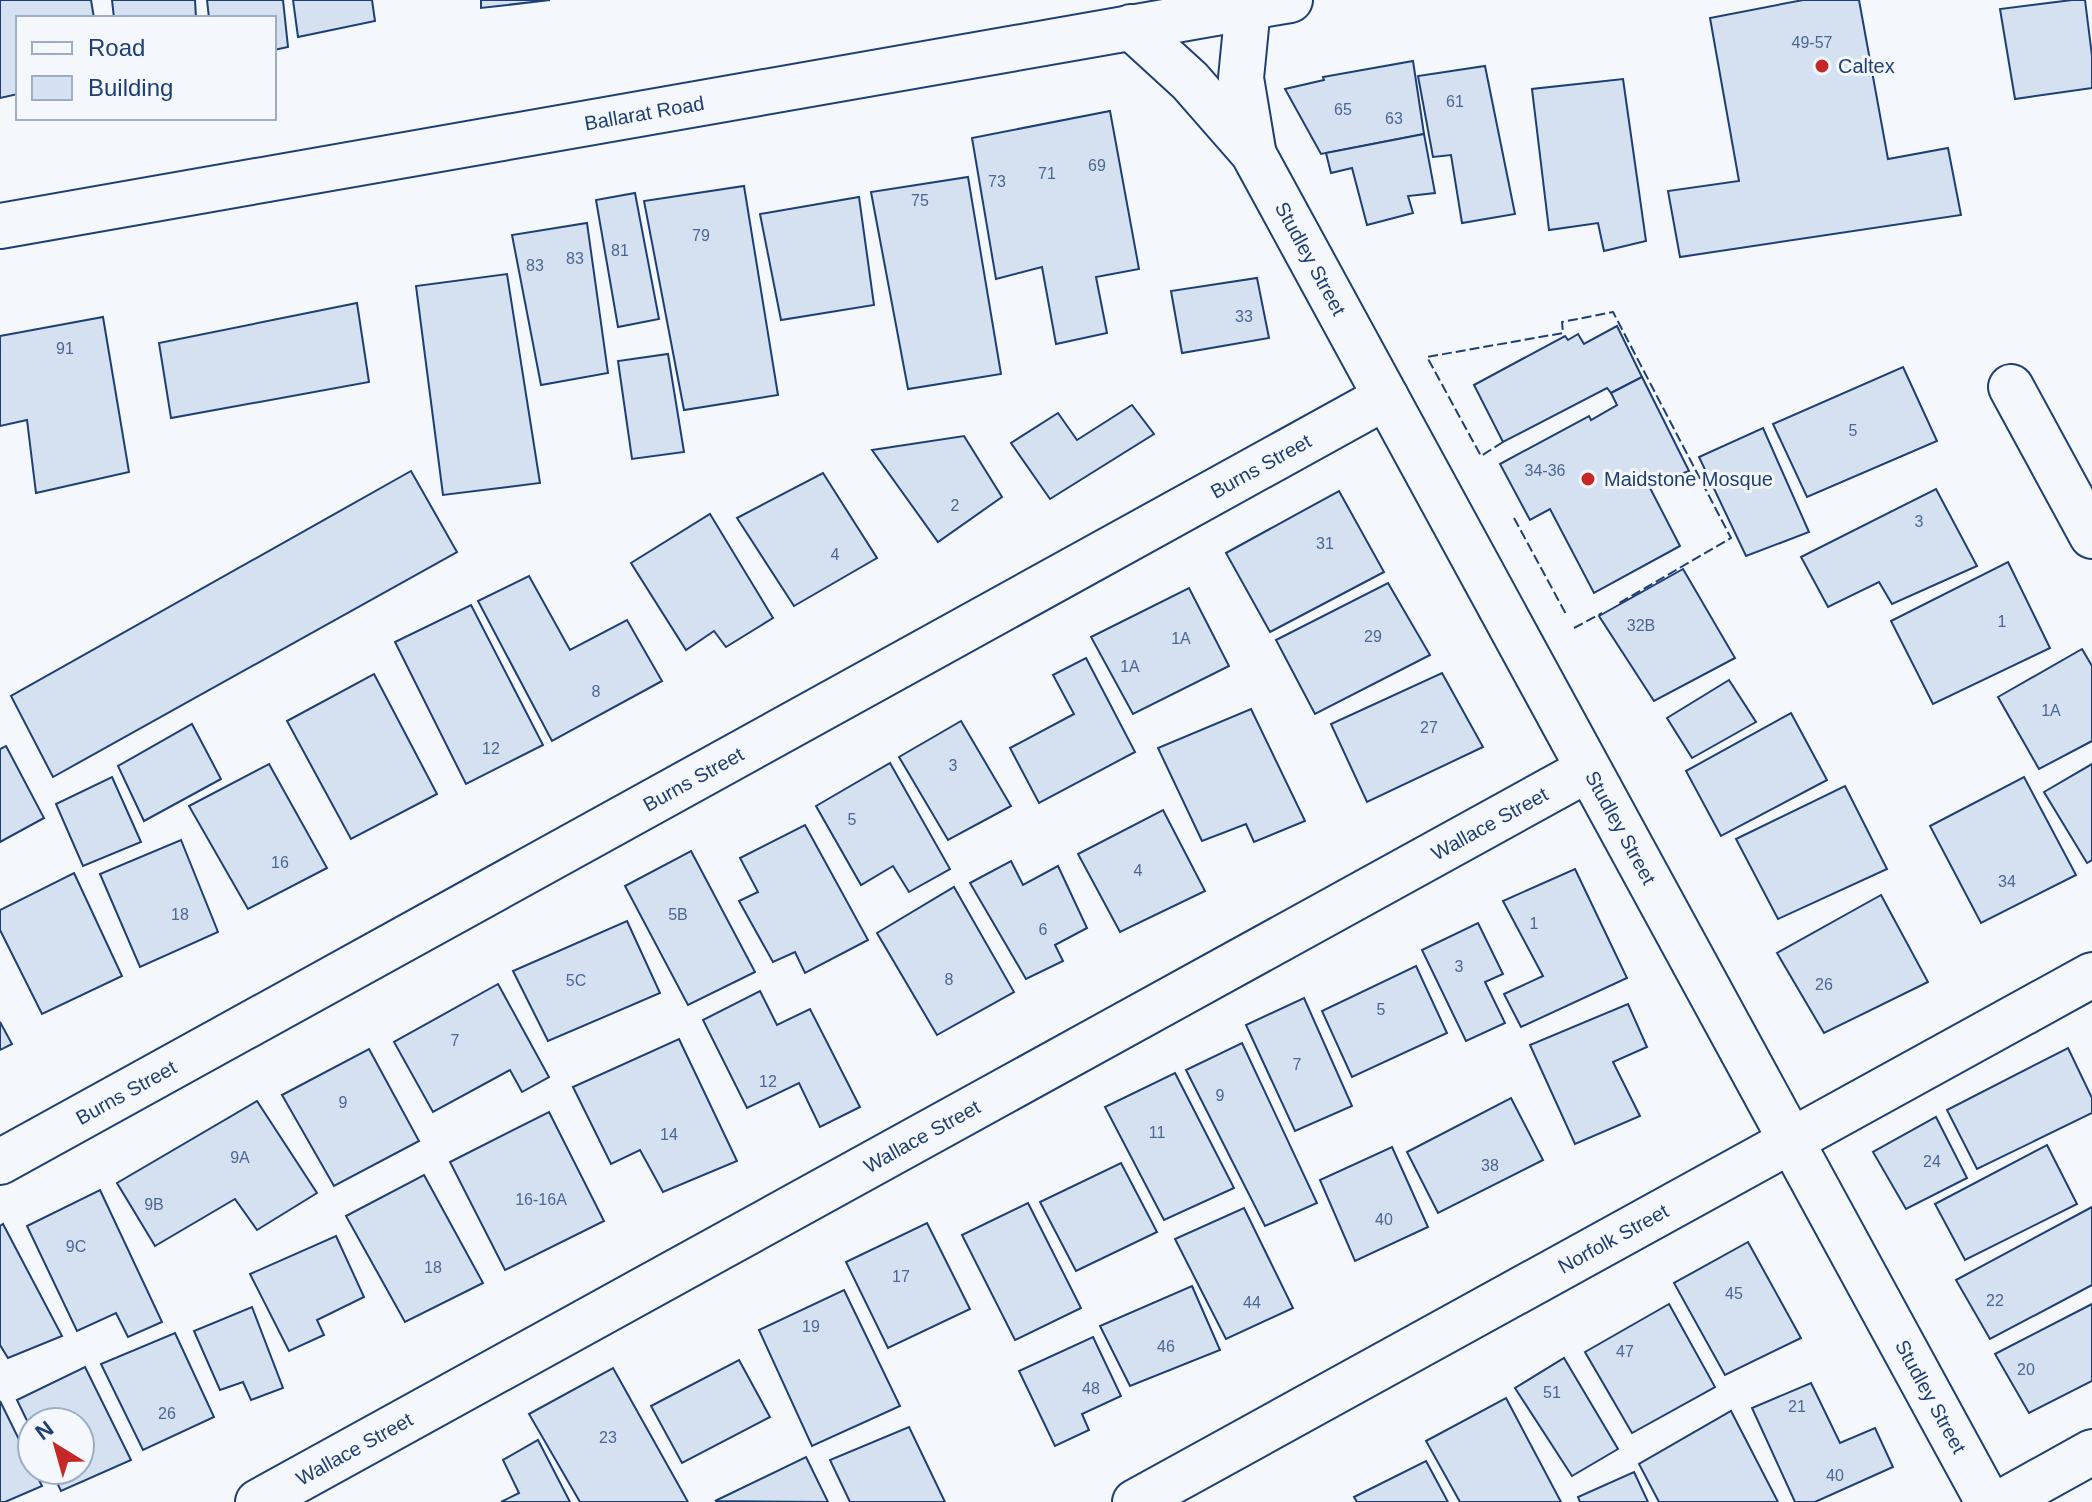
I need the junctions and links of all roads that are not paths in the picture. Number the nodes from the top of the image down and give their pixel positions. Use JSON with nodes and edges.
{"nodes":[{"id":1,"x":1262,"y":3,"type":"edge"},
{"id":2,"x":1114,"y":20,"type":"edge"},
{"id":3,"x":1253,"y":153,"type":"junction"},
{"id":4,"x":0,"y":226,"type":"edge"},
{"id":5,"x":2011,"y":387,"type":"dead end"},
{"id":6,"x":1386,"y":397,"type":"junction"},
{"id":7,"x":2092,"y":536,"type":"edge"},
{"id":8,"x":1587,"y":770,"type":"junction"},
{"id":9,"x":2092,"y":975,"type":"edge"},
{"id":10,"x":1790,"y":1140,"type":"junction"},
{"id":11,"x":0,"y":1162,"type":"edge"},
{"id":12,"x":2092,"y":1452,"type":"edge"},
{"id":13,"x":258,"y":1502,"type":"edge"},
{"id":14,"x":1135,"y":1502,"type":"edge"},
{"id":15,"x":1988,"y":1502,"type":"edge"},
{"id":16,"x":2002,"y":1502,"type":"edge"}],
"edges":[{"from":1,"to":2,"type":"main road","name":"Ballarat Road"},
{"from":1,"to":3,"type":"main road","name":"Studley Street"},
{"from":2,"to":3,"type":"main road","name":"Studley Street"},
{"from":2,"to":4,"type":"main road","name":"Ballarat Road"},
{"from":3,"to":6,"type":"main road","name":"Studley Street"},
{"from":5,"to":7,"type":"main road"},
{"from":6,"to":8,"type":"main road","name":"Studley Street"},
{"from":6,"to":11,"type":"main road","name":"Burns Street"},
{"from":8,"to":10,"type":"main road","name":"Studley Street"},
{"from":8,"to":13,"type":"main road","name":"Wallace Street"},
{"from":9,"to":10,"type":"main road","name":"Norfolk Street"},
{"from":10,"to":14,"type":"main road","name":"Norfolk Street"},
{"from":10,"to":15,"type":"main road","name":"Studley Street"},
{"from":12,"to":16,"type":"main road"}]}
